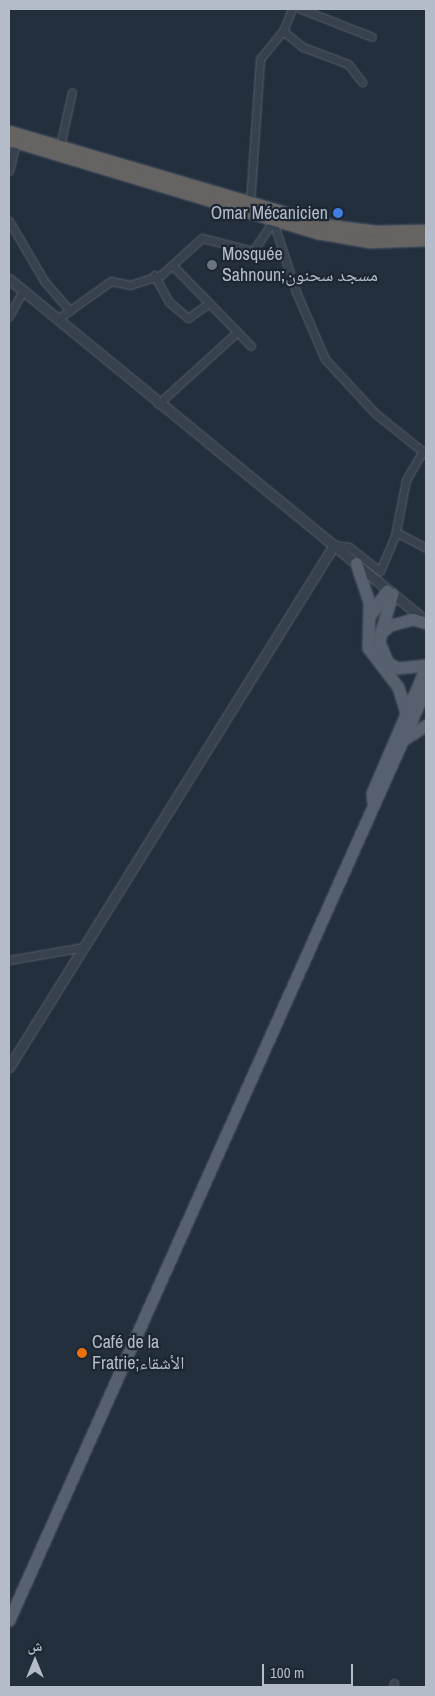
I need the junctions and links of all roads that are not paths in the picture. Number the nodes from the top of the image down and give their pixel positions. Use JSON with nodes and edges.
{"nodes":[{"id":1,"x":292,"y":9,"type":"edge"},
{"id":2,"x":301,"y":9,"type":"edge"},
{"id":3,"x":283,"y":31,"type":"junction"},
{"id":4,"x":372,"y":37,"type":"dead end"},
{"id":5,"x":362,"y":82,"type":"dead end"},
{"id":6,"x":72,"y":92,"type":"dead end"},
{"id":7,"x":9,"y":131,"type":"edge"},
{"id":8,"x":12,"y":141,"type":"edge"},
{"id":9,"x":60,"y":146,"type":"junction"},
{"id":10,"x":9,"y":171,"type":"edge"},
{"id":11,"x":162,"y":181,"type":"junction"},
{"id":12,"x":250,"y":203,"type":"junction"},
{"id":13,"x":273,"y":216,"type":"junction"},
{"id":14,"x":9,"y":222,"type":"edge"},
{"id":15,"x":426,"y":230,"type":"edge"},
{"id":16,"x":426,"y":240,"type":"edge"},
{"id":17,"x":174,"y":268,"type":"junction"},
{"id":18,"x":154,"y":275,"type":"junction"},
{"id":19,"x":9,"y":279,"type":"edge"},
{"id":20,"x":23,"y":291,"type":"junction"},
{"id":21,"x":208,"y":304,"type":"junction"},
{"id":22,"x":70,"y":311,"type":"junction"},
{"id":23,"x":9,"y":316,"type":"edge"},
{"id":24,"x":59,"y":318,"type":"junction"},
{"id":25,"x":236,"y":333,"type":"junction"},
{"id":26,"x":251,"y":346,"type":"dead end"},
{"id":27,"x":158,"y":404,"type":"junction"},
{"id":28,"x":425,"y":452,"type":"edge"},
{"id":29,"x":396,"y":532,"type":"junction"},
{"id":30,"x":334,"y":545,"type":"junction"},
{"id":31,"x":426,"y":548,"type":"edge"},
{"id":32,"x":356,"y":563,"type":"junction"},
{"id":33,"x":390,"y":592,"type":"junction"},
{"id":34,"x":368,"y":618,"type":"junction"},
{"id":35,"x":426,"y":622,"type":"edge"},
{"id":36,"x":380,"y":633,"type":"junction"},
{"id":37,"x":426,"y":666,"type":"edge"},
{"id":38,"x":426,"y":688,"type":"edge"},
{"id":39,"x":406,"y":713,"type":"junction"},
{"id":40,"x":426,"y":725,"type":"edge"},
{"id":41,"x":403,"y":740,"type":"junction"},
{"id":42,"x":373,"y":804,"type":"junction"},
{"id":43,"x":84,"y":947,"type":"junction"},
{"id":44,"x":9,"y":960,"type":"edge"},
{"id":45,"x":9,"y":1067,"type":"edge"},
{"id":46,"x":9,"y":1620,"type":"edge"}],
"edges":[{"from":1,"to":3,"type":"street"},
{"from":2,"to":4,"type":"street"},
{"from":3,"to":5,"type":"street"},
{"from":3,"to":12,"type":"street"},
{"from":6,"to":9,"type":"street"},
{"from":7,"to":9,"type":"highway"},
{"from":8,"to":10,"type":"street"},
{"from":8,"to":11,"type":"highway"},
{"from":9,"to":11,"type":"highway"},
{"from":11,"to":12,"type":"highway"},
{"from":11,"to":13,"type":"highway"},
{"from":12,"to":13,"type":"highway"},
{"from":13,"to":15,"type":"highway"},
{"from":13,"to":16,"type":"highway"},
{"from":13,"to":17,"type":"street"},
{"from":13,"to":28,"type":"street"},
{"from":14,"to":22,"type":"street"},
{"from":17,"to":18,"type":"street"},
{"from":17,"to":21,"type":"street"},
{"from":18,"to":21,"type":"street"},
{"from":18,"to":22,"type":"street"},
{"from":19,"to":20,"type":"street"},
{"from":20,"to":23,"type":"street"},
{"from":20,"to":24,"type":"street"},
{"from":21,"to":25,"type":"street"},
{"from":22,"to":24,"type":"street"},
{"from":24,"to":27,"type":"street"},
{"from":25,"to":26,"type":"street"},
{"from":25,"to":27,"type":"street"},
{"from":27,"to":30,"type":"street"},
{"from":28,"to":29,"type":"street"},
{"from":29,"to":30,"type":"street"},
{"from":29,"to":31,"type":"street"},
{"from":30,"to":32,"type":"street"},
{"from":30,"to":43,"type":"street"},
{"from":32,"to":33,"type":"street"},
{"from":32,"to":34,"type":"main road"},
{"from":33,"to":34,"type":"main road"},
{"from":33,"to":35,"type":"street"},
{"from":33,"to":36,"type":"main road"},
{"from":34,"to":39,"type":"main road"},
{"from":35,"to":36,"type":"main road"},
{"from":36,"to":37,"type":"main road"},
{"from":37,"to":39,"type":"main road"},
{"from":38,"to":41,"type":"main road"},
{"from":39,"to":42,"type":"main road"},
{"from":40,"to":41,"type":"main road"},
{"from":41,"to":42,"type":"main road"},
{"from":42,"to":46,"type":"main road"},
{"from":43,"to":44,"type":"street"},
{"from":43,"to":45,"type":"street"}]}
